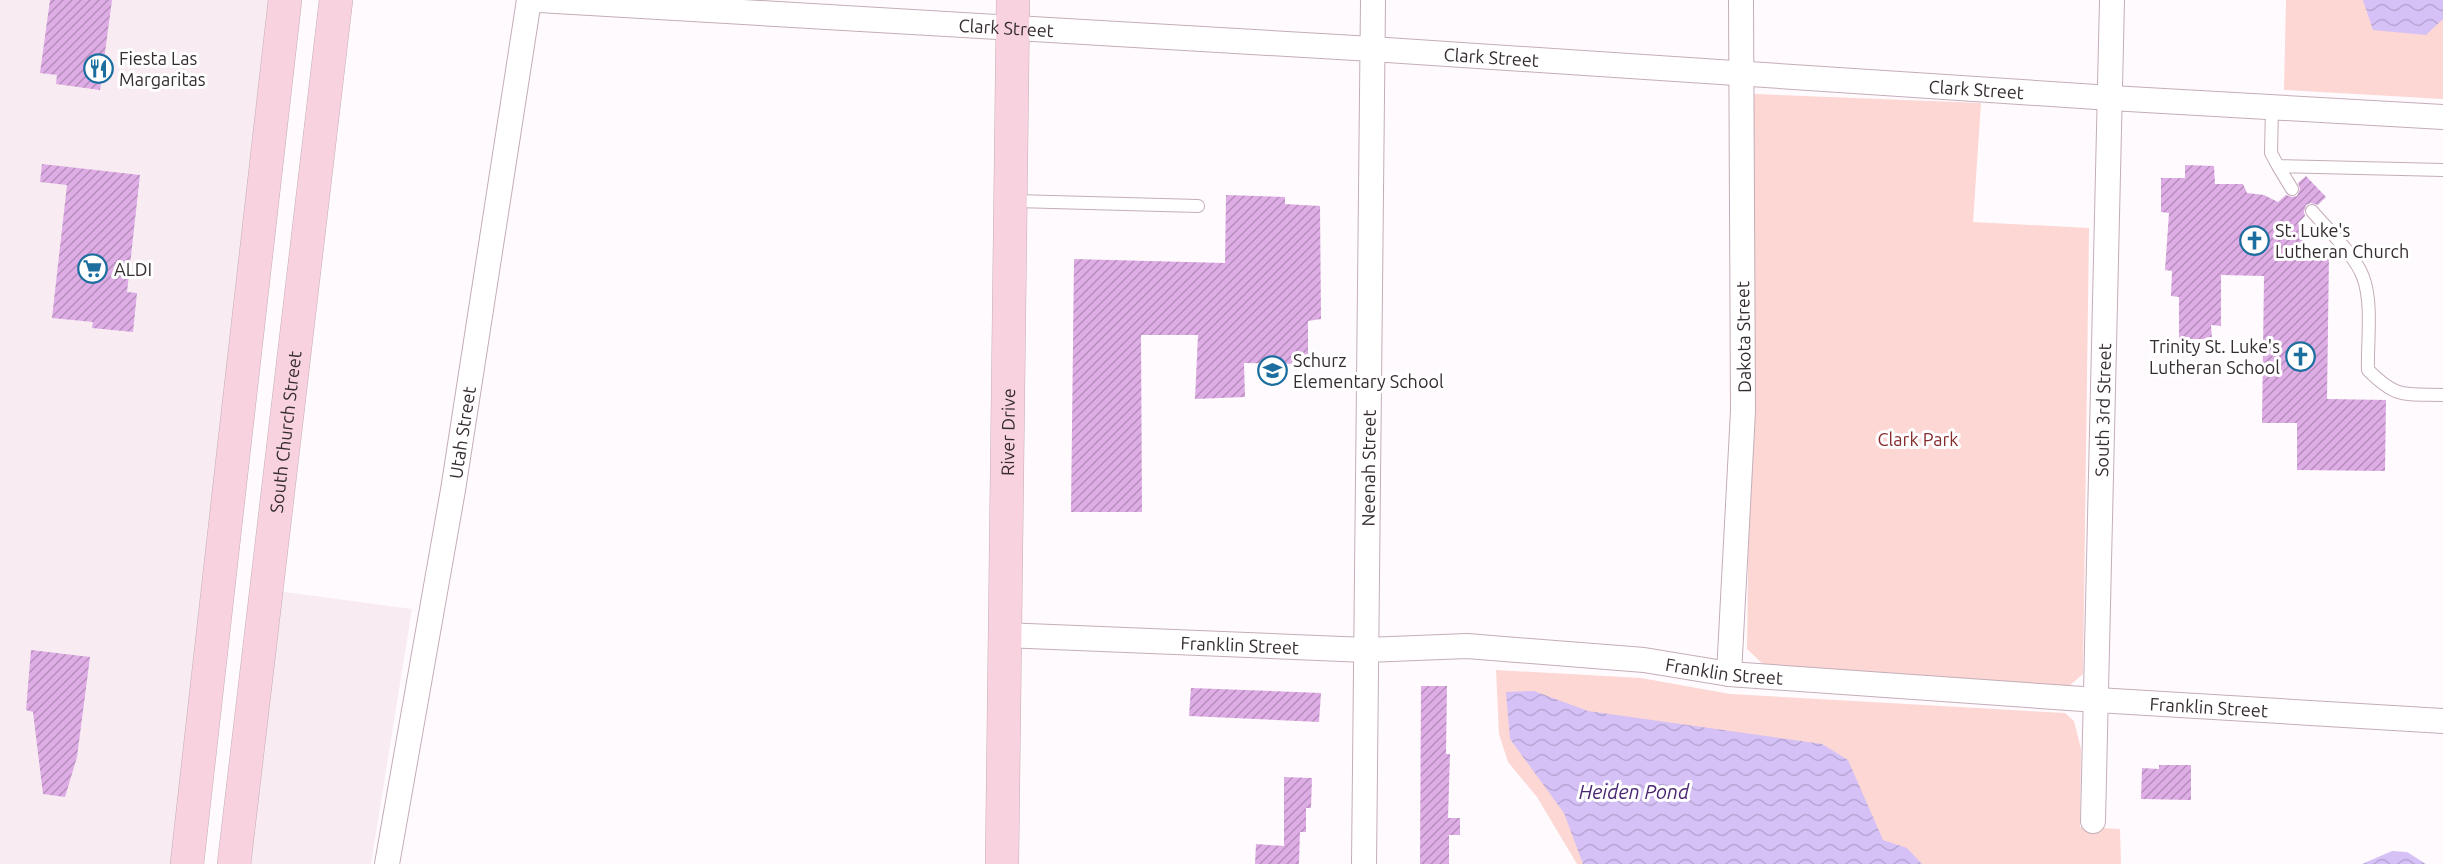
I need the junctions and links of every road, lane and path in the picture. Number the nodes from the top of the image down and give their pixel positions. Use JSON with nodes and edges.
{"nodes":[{"id":1,"x":285,"y":0,"type":"edge"},
{"id":2,"x":336,"y":0,"type":"edge"},
{"id":3,"x":529,"y":0,"type":"edge"},
{"id":4,"x":539,"y":0,"type":"edge"},
{"id":5,"x":1373,"y":0,"type":"edge"},
{"id":6,"x":1741,"y":0,"type":"edge"},
{"id":7,"x":2112,"y":0,"type":"edge"},
{"id":8,"x":1013,"y":14,"type":"edge"},
{"id":9,"x":1372,"y":49,"type":"junction"},
{"id":10,"x":1740,"y":74,"type":"junction"},
{"id":11,"x":2111,"y":98,"type":"junction"},
{"id":12,"x":2272,"y":107,"type":"junction"},
{"id":13,"x":2443,"y":117,"type":"edge"},
{"id":14,"x":2278,"y":166,"type":"junction"},
{"id":15,"x":2443,"y":170,"type":"edge"},
{"id":16,"x":2292,"y":189,"type":"dead end"},
{"id":17,"x":1011,"y":201,"type":"junction"},
{"id":18,"x":1198,"y":206,"type":"dead end"},
{"id":19,"x":2312,"y":210,"type":"dead end"},
{"id":20,"x":2443,"y":395,"type":"edge"},
{"id":21,"x":1006,"y":635,"type":"junction"},
{"id":22,"x":1366,"y":650,"type":"junction"},
{"id":23,"x":1728,"y":674,"type":"junction"},
{"id":24,"x":2097,"y":700,"type":"junction"},
{"id":25,"x":2443,"y":721,"type":"edge"},
{"id":26,"x":2093,"y":821,"type":"dead end"},
{"id":27,"x":187,"y":864,"type":"edge"},
{"id":28,"x":234,"y":864,"type":"edge"},
{"id":29,"x":387,"y":864,"type":"edge"},
{"id":30,"x":1002,"y":864,"type":"edge"},
{"id":31,"x":1364,"y":864,"type":"edge"}],
"edges":[{"from":1,"to":27,"type":"main road"},
{"from":2,"to":28,"type":"main road","name":"South Church Street"},
{"from":3,"to":29,"type":"street","name":"Utah Street"},
{"from":4,"to":8,"type":"street","name":"Clark Street"},
{"from":5,"to":9,"type":"street","name":"Neenah Street"},
{"from":6,"to":10,"type":"street","name":"Dakota Street"},
{"from":7,"to":11,"type":"street","name":"South 3rd Street"},
{"from":8,"to":9,"type":"street","name":"Clark Street"},
{"from":8,"to":17,"type":"main road","name":"River Drive"},
{"from":9,"to":10,"type":"street","name":"Clark Street"},
{"from":9,"to":22,"type":"street","name":"Neenah Street"},
{"from":10,"to":11,"type":"street","name":"Clark Street"},
{"from":10,"to":23,"type":"street","name":"Dakota Street"},
{"from":11,"to":12,"type":"street","name":"Clark Street"},
{"from":11,"to":24,"type":"street","name":"South 3rd Street"},
{"from":12,"to":13,"type":"street","name":"Clark Street"},
{"from":12,"to":14,"type":"lane"},
{"from":14,"to":15,"type":"lane"},
{"from":14,"to":16,"type":"lane"},
{"from":17,"to":18,"type":"lane"},
{"from":17,"to":21,"type":"main road","name":"River Drive"},
{"from":19,"to":20,"type":"lane"},
{"from":21,"to":22,"type":"street","name":"Franklin Street"},
{"from":21,"to":30,"type":"main road","name":"River Drive"},
{"from":22,"to":23,"type":"street","name":"Franklin Street"},
{"from":22,"to":31,"type":"street","name":"Neenah Street"},
{"from":23,"to":24,"type":"street","name":"Franklin Street"},
{"from":24,"to":25,"type":"street","name":"Franklin Street"},
{"from":24,"to":26,"type":"street","name":"South 3rd Street"}]}
